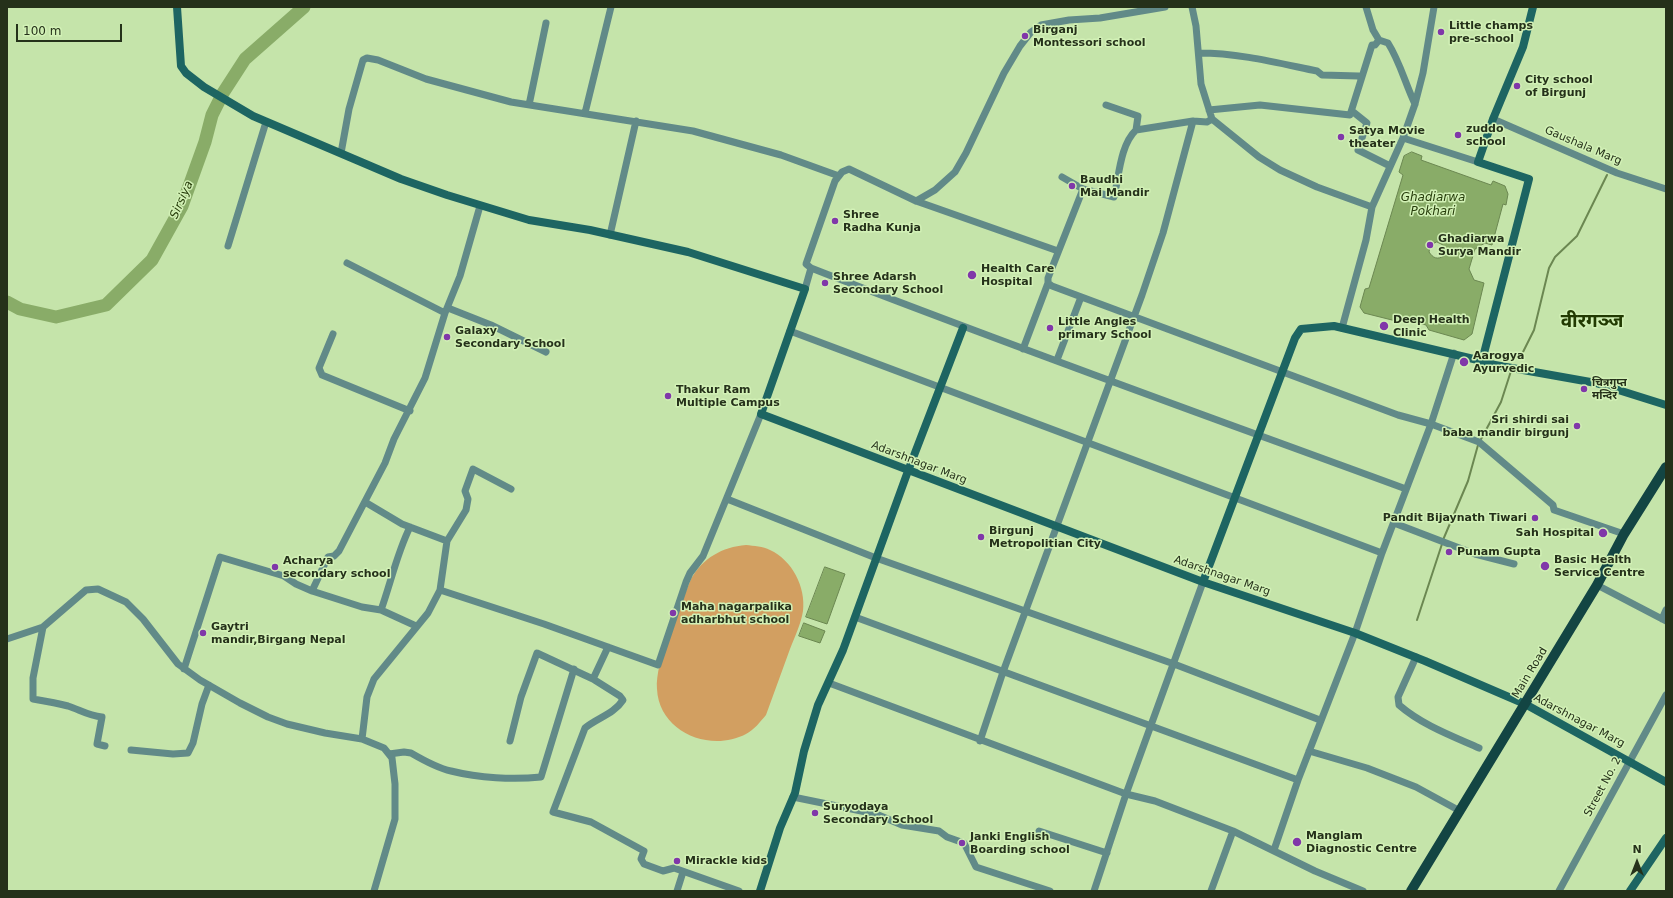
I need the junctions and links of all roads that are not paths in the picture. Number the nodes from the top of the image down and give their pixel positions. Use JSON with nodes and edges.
{"nodes":[{"id":1,"x":177,"y":7,"type":"edge"},
{"id":2,"x":611,"y":7,"type":"edge"},
{"id":3,"x":1164,"y":7,"type":"edge"},
{"id":4,"x":1192,"y":7,"type":"edge"},
{"id":5,"x":1366,"y":7,"type":"edge"},
{"id":6,"x":1434,"y":7,"type":"edge"},
{"id":7,"x":1533,"y":7,"type":"edge"},
{"id":8,"x":546,"y":23,"type":"dead end"},
{"id":9,"x":1379,"y":40,"type":"junction"},
{"id":10,"x":1199,"y":53,"type":"junction"},
{"id":11,"x":1361,"y":79,"type":"junction"},
{"id":12,"x":1415,"y":104,"type":"junction"},
{"id":13,"x":529,"y":105,"type":"junction"},
{"id":14,"x":1106,"y":105,"type":"dead end"},
{"id":15,"x":1209,"y":110,"type":"junction"},
{"id":16,"x":1352,"y":111,"type":"junction"},
{"id":17,"x":585,"y":112,"type":"junction"},
{"id":18,"x":1212,"y":119,"type":"junction"},
{"id":19,"x":1494,"y":119,"type":"junction"},
{"id":20,"x":636,"y":121,"type":"junction"},
{"id":21,"x":1193,"y":121,"type":"junction"},
{"id":22,"x":266,"y":122,"type":"junction"},
{"id":23,"x":1136,"y":130,"type":"junction"},
{"id":24,"x":1403,"y":138,"type":"junction"},
{"id":25,"x":341,"y":153,"type":"junction"},
{"id":26,"x":1478,"y":162,"type":"junction"},
{"id":27,"x":1390,"y":166,"type":"junction"},
{"id":28,"x":839,"y":176,"type":"junction"},
{"id":29,"x":1062,"y":178,"type":"dead end"},
{"id":30,"x":1083,"y":189,"type":"junction"},
{"id":31,"x":1666,"y":190,"type":"edge"},
{"id":32,"x":916,"y":201,"type":"junction"},
{"id":33,"x":480,"y":206,"type":"junction"},
{"id":34,"x":1372,"y":207,"type":"junction"},
{"id":35,"x":610,"y":235,"type":"junction"},
{"id":36,"x":228,"y":246,"type":"dead end"},
{"id":37,"x":1058,"y":251,"type":"junction"},
{"id":38,"x":347,"y":263,"type":"dead end"},
{"id":39,"x":811,"y":268,"type":"junction"},
{"id":40,"x":1048,"y":283,"type":"junction"},
{"id":41,"x":805,"y":289,"type":"junction"},
{"id":42,"x":1081,"y":297,"type":"junction"},
{"id":43,"x":446,"y":311,"type":"junction"},
{"id":44,"x":1134,"y":317,"type":"junction"},
{"id":45,"x":963,"y":328,"type":"junction"},
{"id":46,"x":1342,"y":328,"type":"junction"},
{"id":47,"x":790,"y":332,"type":"junction"},
{"id":48,"x":333,"y":334,"type":"dead end"},
{"id":49,"x":1023,"y":348,"type":"junction"},
{"id":50,"x":546,"y":352,"type":"dead end"},
{"id":51,"x":1454,"y":353,"type":"junction"},
{"id":52,"x":1057,"y":360,"type":"junction"},
{"id":53,"x":1482,"y":361,"type":"junction"},
{"id":54,"x":1282,"y":372,"type":"junction"},
{"id":55,"x":1111,"y":380,"type":"junction"},
{"id":56,"x":939,"y":389,"type":"junction"},
{"id":57,"x":1666,"y":405,"type":"edge"},
{"id":58,"x":410,"y":411,"type":"junction"},
{"id":59,"x":761,"y":414,"type":"junction"},
{"id":60,"x":1431,"y":424,"type":"junction"},
{"id":61,"x":1258,"y":435,"type":"junction"},
{"id":62,"x":1087,"y":443,"type":"junction"},
{"id":63,"x":1666,"y":466,"type":"edge"},
{"id":64,"x":908,"y":471,"type":"junction"},
{"id":65,"x":511,"y":489,"type":"dead end"},
{"id":66,"x":1406,"y":489,"type":"junction"},
{"id":67,"x":1234,"y":498,"type":"junction"},
{"id":68,"x":727,"y":499,"type":"junction"},
{"id":69,"x":366,"y":502,"type":"junction"},
{"id":70,"x":1394,"y":523,"type":"junction"},
{"id":71,"x":410,"y":527,"type":"junction"},
{"id":72,"x":1056,"y":527,"type":"junction"},
{"id":73,"x":1624,"y":534,"type":"junction"},
{"id":74,"x":447,"y":541,"type":"junction"},
{"id":75,"x":1382,"y":553,"type":"junction"},
{"id":76,"x":876,"y":558,"type":"junction"},
{"id":77,"x":1514,"y":564,"type":"dead end"},
{"id":78,"x":1203,"y":582,"type":"junction"},
{"id":79,"x":1598,"y":586,"type":"junction"},
{"id":80,"x":312,"y":590,"type":"junction"},
{"id":81,"x":440,"y":590,"type":"junction"},
{"id":82,"x":381,"y":610,"type":"junction"},
{"id":83,"x":1025,"y":610,"type":"junction"},
{"id":84,"x":1666,"y":610,"type":"edge"},
{"id":85,"x":855,"y":616,"type":"junction"},
{"id":86,"x":1664,"y":620,"type":"edge"},
{"id":87,"x":416,"y":626,"type":"junction"},
{"id":88,"x":42,"y":627,"type":"junction"},
{"id":89,"x":1355,"y":633,"type":"junction"},
{"id":90,"x":7,"y":639,"type":"edge"},
{"id":91,"x":608,"y":647,"type":"junction"},
{"id":92,"x":1416,"y":657,"type":"junction"},
{"id":93,"x":1174,"y":664,"type":"junction"},
{"id":94,"x":184,"y":669,"type":"junction"},
{"id":95,"x":574,"y":669,"type":"junction"},
{"id":96,"x":1003,"y":672,"type":"junction"},
{"id":97,"x":593,"y":679,"type":"junction"},
{"id":98,"x":829,"y":683,"type":"junction"},
{"id":99,"x":209,"y":685,"type":"junction"},
{"id":100,"x":1666,"y":695,"type":"edge"},
{"id":101,"x":1525,"y":704,"type":"junction"},
{"id":102,"x":1320,"y":720,"type":"junction"},
{"id":103,"x":1151,"y":727,"type":"junction"},
{"id":104,"x":362,"y":739,"type":"junction"},
{"id":105,"x":980,"y":741,"type":"junction"},
{"id":106,"x":510,"y":742,"type":"dead end"},
{"id":107,"x":105,"y":746,"type":"dead end"},
{"id":108,"x":1479,"y":748,"type":"dead end"},
{"id":109,"x":131,"y":750,"type":"dead end"},
{"id":110,"x":1309,"y":751,"type":"junction"},
{"id":111,"x":389,"y":754,"type":"junction"},
{"id":112,"x":1629,"y":761,"type":"junction"},
{"id":113,"x":1298,"y":780,"type":"junction"},
{"id":114,"x":1666,"y":782,"type":"edge"},
{"id":115,"x":1126,"y":794,"type":"junction"},
{"id":116,"x":793,"y":797,"type":"junction"},
{"id":117,"x":1460,"y":811,"type":"junction"},
{"id":118,"x":1039,"y":831,"type":"dead end"},
{"id":119,"x":1233,"y":831,"type":"junction"},
{"id":120,"x":1666,"y":838,"type":"edge"},
{"id":121,"x":1274,"y":850,"type":"junction"},
{"id":122,"x":1107,"y":853,"type":"junction"},
{"id":123,"x":683,"y":872,"type":"junction"},
{"id":124,"x":374,"y":891,"type":"edge"},
{"id":125,"x":676,"y":891,"type":"edge"},
{"id":126,"x":739,"y":891,"type":"edge"},
{"id":127,"x":760,"y":891,"type":"edge"},
{"id":128,"x":1050,"y":891,"type":"edge"},
{"id":129,"x":1094,"y":891,"type":"edge"},
{"id":130,"x":1211,"y":891,"type":"edge"},
{"id":131,"x":1363,"y":891,"type":"edge"},
{"id":132,"x":1411,"y":891,"type":"edge"},
{"id":133,"x":1559,"y":891,"type":"edge"},
{"id":134,"x":1630,"y":891,"type":"edge"}],
"edges":[{"from":1,"to":22,"type":"street"},
{"from":2,"to":17,"type":"street"},
{"from":3,"to":32,"type":"street"},
{"from":4,"to":10,"type":"street"},
{"from":5,"to":9,"type":"street"},
{"from":6,"to":12,"type":"street"},
{"from":7,"to":19,"type":"street"},
{"from":8,"to":13,"type":"street"},
{"from":9,"to":11,"type":"street"},
{"from":9,"to":12,"type":"street"},
{"from":10,"to":11,"type":"street"},
{"from":10,"to":15,"type":"street"},
{"from":11,"to":16,"type":"street"},
{"from":12,"to":24,"type":"street"},
{"from":13,"to":17,"type":"street"},
{"from":13,"to":25,"type":"street"},
{"from":14,"to":23,"type":"street"},
{"from":15,"to":16,"type":"street"},
{"from":15,"to":18,"type":"street"},
{"from":16,"to":27,"type":"street"},
{"from":17,"to":20,"type":"street"},
{"from":18,"to":21,"type":"street"},
{"from":18,"to":34,"type":"street"},
{"from":19,"to":26,"type":"street"},
{"from":19,"to":31,"type":"street","name":"Gaushala Marg"},
{"from":20,"to":28,"type":"street"},
{"from":20,"to":35,"type":"street"},
{"from":21,"to":23,"type":"street"},
{"from":21,"to":44,"type":"street"},
{"from":22,"to":25,"type":"street"},
{"from":22,"to":36,"type":"street"},
{"from":23,"to":30,"type":"street"},
{"from":24,"to":26,"type":"street"},
{"from":24,"to":27,"type":"street"},
{"from":25,"to":33,"type":"street"},
{"from":26,"to":53,"type":"street"},
{"from":27,"to":34,"type":"street"},
{"from":28,"to":32,"type":"street"},
{"from":28,"to":39,"type":"street"},
{"from":29,"to":30,"type":"street"},
{"from":30,"to":37,"type":"street"},
{"from":32,"to":37,"type":"street"},
{"from":33,"to":35,"type":"street"},
{"from":33,"to":43,"type":"street"},
{"from":34,"to":46,"type":"street"},
{"from":35,"to":41,"type":"street"},
{"from":37,"to":40,"type":"street"},
{"from":38,"to":43,"type":"street"},
{"from":39,"to":41,"type":"street"},
{"from":39,"to":45,"type":"street"},
{"from":40,"to":42,"type":"street"},
{"from":40,"to":49,"type":"street"},
{"from":41,"to":47,"type":"street"},
{"from":42,"to":44,"type":"street"},
{"from":42,"to":52,"type":"street"},
{"from":43,"to":50,"type":"street"},
{"from":43,"to":58,"type":"street"},
{"from":44,"to":54,"type":"street"},
{"from":44,"to":55,"type":"street"},
{"from":45,"to":49,"type":"street"},
{"from":45,"to":56,"type":"street"},
{"from":46,"to":51,"type":"street"},
{"from":46,"to":54,"type":"street"},
{"from":47,"to":56,"type":"street"},
{"from":47,"to":59,"type":"street"},
{"from":48,"to":58,"type":"street"},
{"from":49,"to":52,"type":"street"},
{"from":51,"to":53,"type":"street"},
{"from":51,"to":60,"type":"street"},
{"from":52,"to":55,"type":"street"},
{"from":53,"to":57,"type":"street"},
{"from":54,"to":60,"type":"street"},
{"from":54,"to":61,"type":"street"},
{"from":55,"to":61,"type":"street"},
{"from":55,"to":62,"type":"street"},
{"from":56,"to":62,"type":"street"},
{"from":56,"to":64,"type":"street"},
{"from":58,"to":69,"type":"street"},
{"from":59,"to":64,"type":"street","name":"Adarshnagar Marg"},
{"from":59,"to":68,"type":"street"},
{"from":60,"to":66,"type":"street"},
{"from":60,"to":73,"type":"street"},
{"from":61,"to":66,"type":"street"},
{"from":61,"to":67,"type":"street"},
{"from":62,"to":67,"type":"street"},
{"from":62,"to":72,"type":"street"},
{"from":63,"to":73,"type":"main road","name":"Main Road"},
{"from":64,"to":72,"type":"street","name":"Adarshnagar Marg"},
{"from":64,"to":76,"type":"street"},
{"from":65,"to":74,"type":"street"},
{"from":66,"to":70,"type":"street"},
{"from":67,"to":75,"type":"street"},
{"from":67,"to":78,"type":"street"},
{"from":68,"to":76,"type":"street"},
{"from":68,"to":91,"type":"street"},
{"from":69,"to":71,"type":"street"},
{"from":69,"to":80,"type":"street"},
{"from":70,"to":75,"type":"street"},
{"from":70,"to":77,"type":"street"},
{"from":71,"to":74,"type":"street"},
{"from":71,"to":82,"type":"street"},
{"from":72,"to":78,"type":"street","name":"Adarshnagar Marg"},
{"from":72,"to":83,"type":"street"},
{"from":73,"to":79,"type":"main road","name":"Main Road"},
{"from":74,"to":81,"type":"street"},
{"from":75,"to":89,"type":"street"},
{"from":76,"to":83,"type":"street"},
{"from":76,"to":85,"type":"street"},
{"from":78,"to":89,"type":"street","name":"Adarshnagar Marg"},
{"from":78,"to":93,"type":"street"},
{"from":79,"to":86,"type":"street"},
{"from":79,"to":101,"type":"main road","name":"Main Road"},
{"from":80,"to":82,"type":"street"},
{"from":80,"to":94,"type":"street"},
{"from":81,"to":87,"type":"street"},
{"from":81,"to":91,"type":"street"},
{"from":82,"to":87,"type":"street"},
{"from":83,"to":93,"type":"street"},
{"from":83,"to":96,"type":"street"},
{"from":84,"to":86,"type":"street"},
{"from":85,"to":96,"type":"street"},
{"from":85,"to":98,"type":"street"},
{"from":87,"to":104,"type":"street"},
{"from":88,"to":90,"type":"street"},
{"from":88,"to":94,"type":"street"},
{"from":88,"to":107,"type":"street"},
{"from":89,"to":92,"type":"street","name":"Adarshnagar Marg"},
{"from":89,"to":102,"type":"street"},
{"from":91,"to":97,"type":"street"},
{"from":92,"to":101,"type":"street","name":"Adarshnagar Marg"},
{"from":92,"to":108,"type":"street"},
{"from":93,"to":102,"type":"street"},
{"from":93,"to":103,"type":"street"},
{"from":94,"to":99,"type":"street"},
{"from":95,"to":97,"type":"street"},
{"from":95,"to":106,"type":"street"},
{"from":95,"to":111,"type":"street"},
{"from":96,"to":103,"type":"street"},
{"from":96,"to":105,"type":"street"},
{"from":97,"to":123,"type":"street"},
{"from":98,"to":105,"type":"street"},
{"from":98,"to":116,"type":"street"},
{"from":99,"to":104,"type":"street"},
{"from":99,"to":109,"type":"street"},
{"from":100,"to":112,"type":"street","name":"Street No. 2"},
{"from":101,"to":112,"type":"street","name":"Adarshnagar Marg"},
{"from":101,"to":117,"type":"main road","name":"Main Road"},
{"from":102,"to":110,"type":"street"},
{"from":103,"to":113,"type":"street"},
{"from":103,"to":115,"type":"street"},
{"from":104,"to":111,"type":"street"},
{"from":105,"to":115,"type":"street"},
{"from":110,"to":113,"type":"street"},
{"from":110,"to":117,"type":"street"},
{"from":111,"to":124,"type":"street"},
{"from":112,"to":114,"type":"street","name":"Adarshnagar Marg"},
{"from":112,"to":133,"type":"street","name":"Street No. 2"},
{"from":113,"to":121,"type":"street"},
{"from":115,"to":119,"type":"street"},
{"from":115,"to":122,"type":"street"},
{"from":116,"to":127,"type":"street"},
{"from":116,"to":128,"type":"street"},
{"from":117,"to":132,"type":"main road","name":"Main Road"},
{"from":118,"to":122,"type":"street"},
{"from":119,"to":121,"type":"street"},
{"from":119,"to":130,"type":"street"},
{"from":120,"to":134,"type":"street"},
{"from":121,"to":131,"type":"street"},
{"from":122,"to":129,"type":"street"},
{"from":123,"to":125,"type":"street"},
{"from":123,"to":126,"type":"street"}]}
